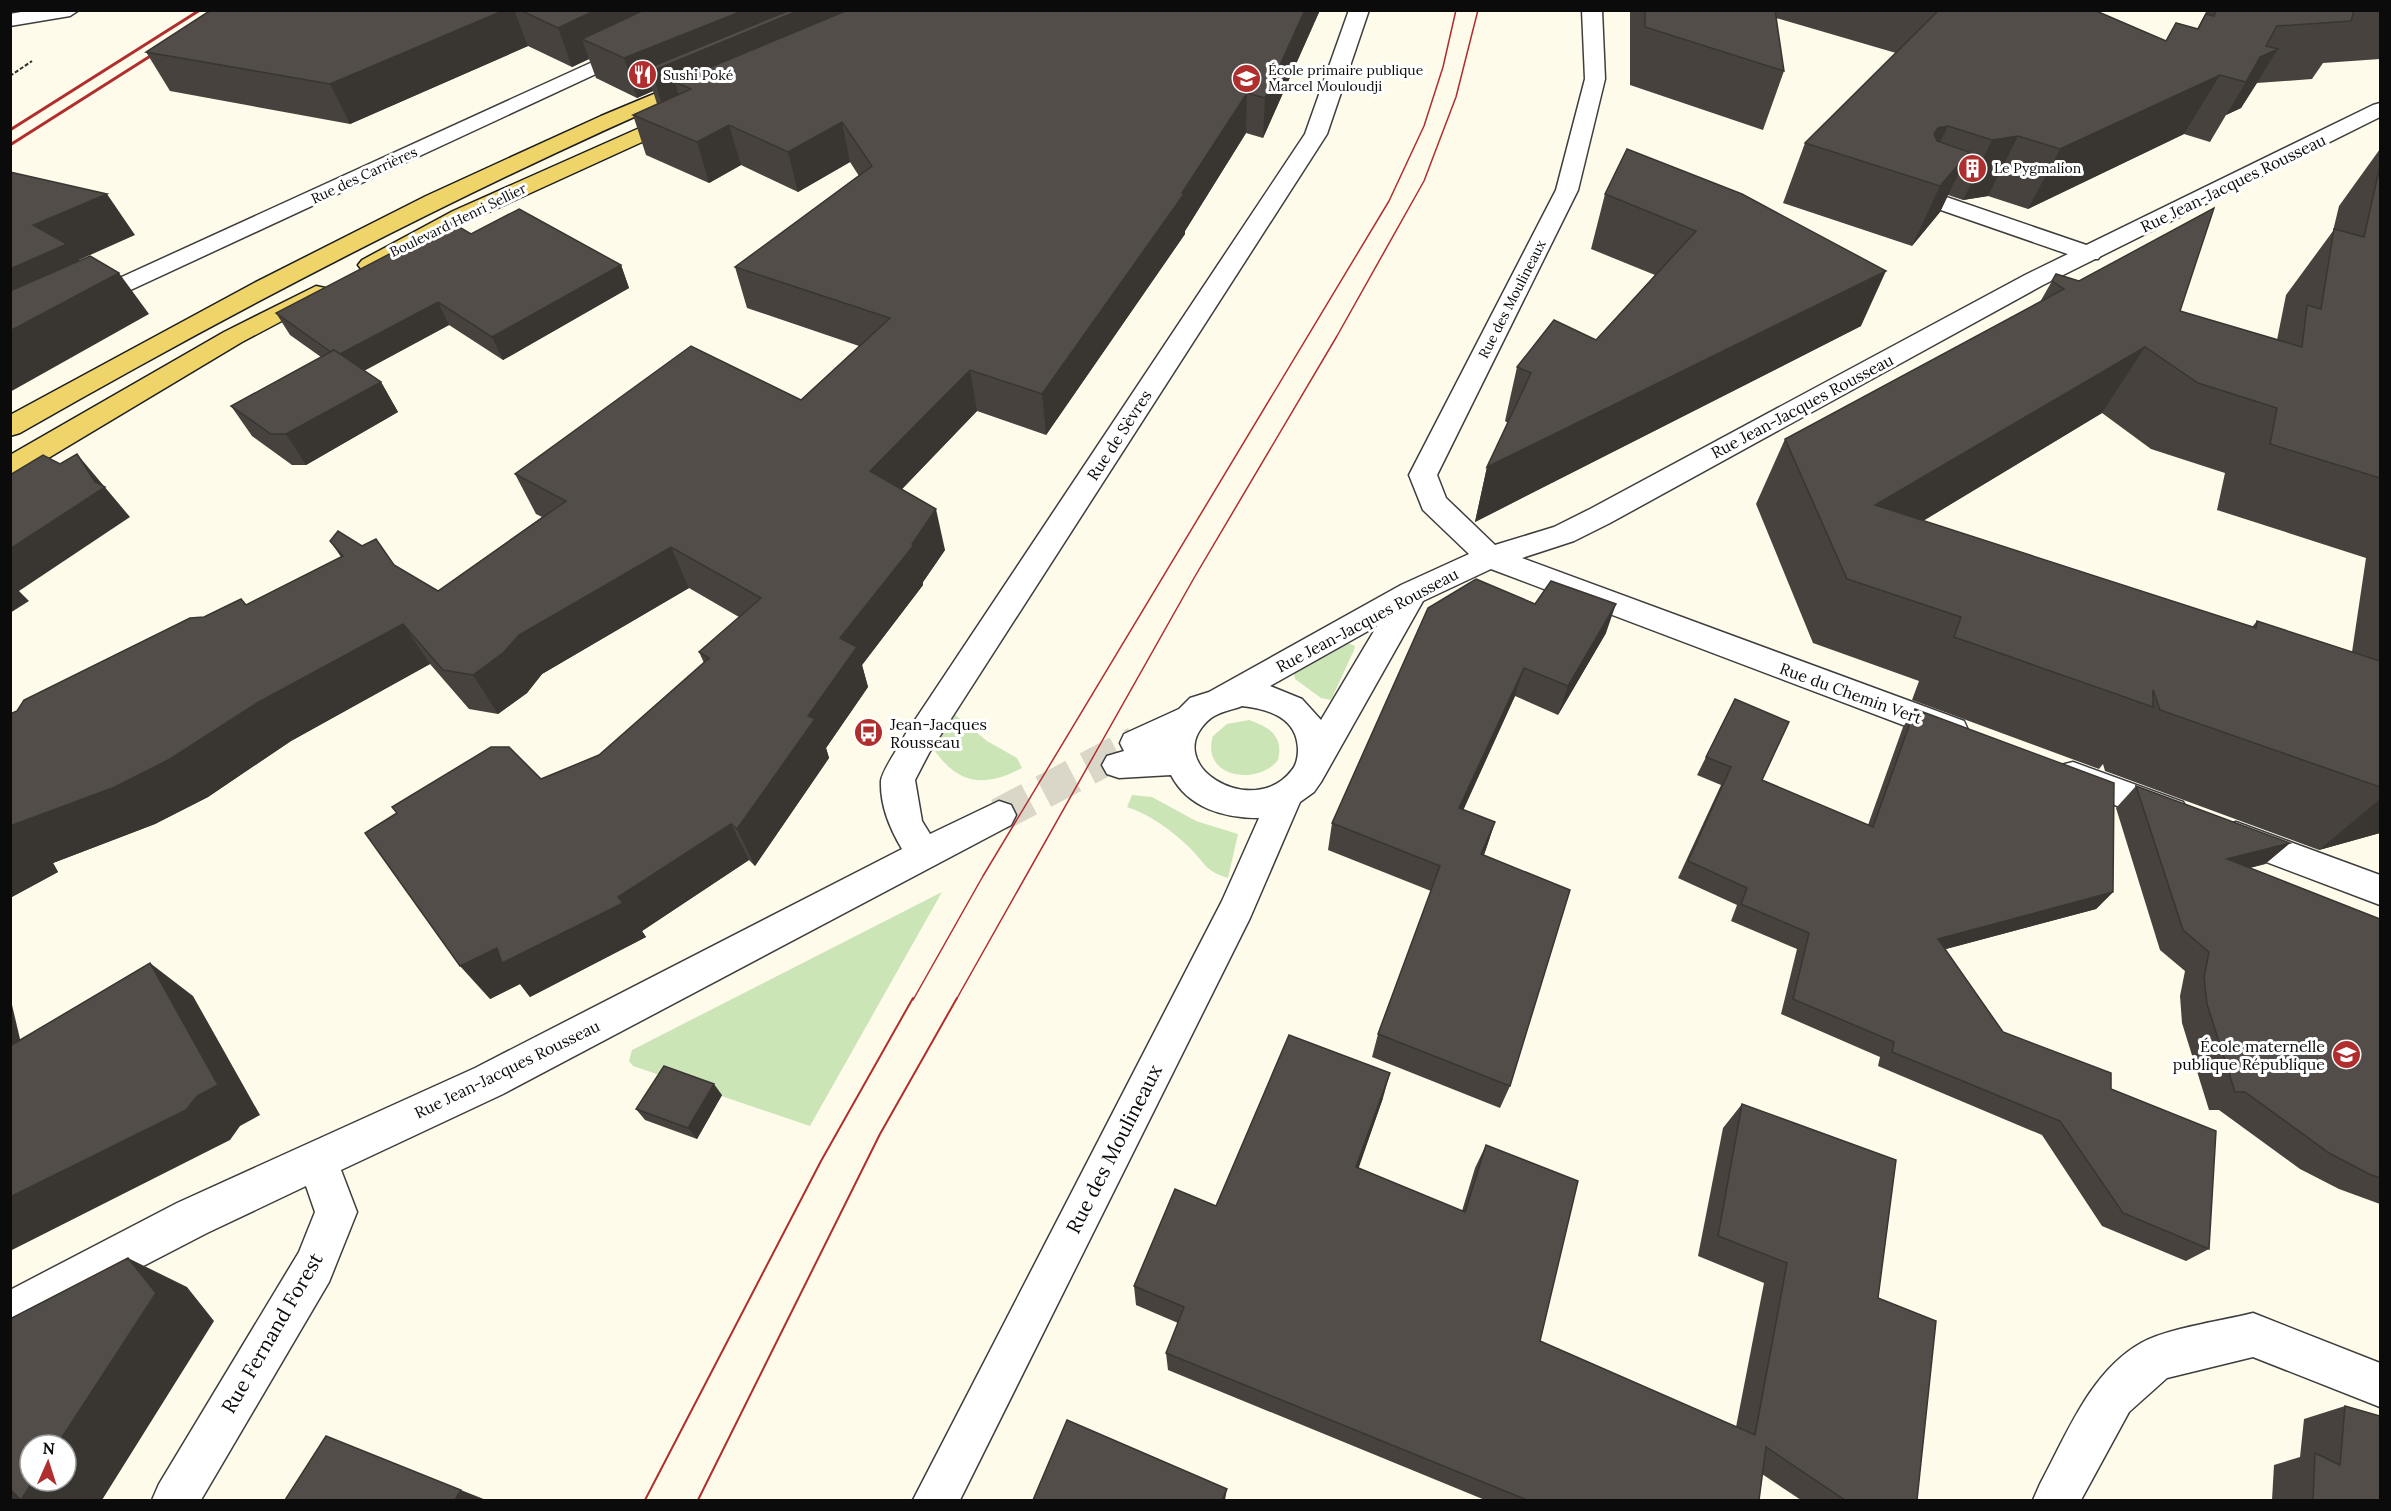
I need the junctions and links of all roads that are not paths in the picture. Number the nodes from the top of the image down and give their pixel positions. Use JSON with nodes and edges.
{"nodes":[{"id":1,"x":70,"y":10,"type":"edge"},
{"id":2,"x":1359,"y":10,"type":"edge"},
{"id":3,"x":1592,"y":10,"type":"edge"},
{"id":4,"x":10,"y":20,"type":"edge"},
{"id":5,"x":653,"y":41,"type":"edge"},
{"id":6,"x":721,"y":72,"type":"edge"},
{"id":7,"x":704,"y":106,"type":"edge"},
{"id":8,"x":2380,"y":110,"type":"edge"},
{"id":9,"x":1920,"y":195,"type":"edge"},
{"id":10,"x":2090,"y":254,"type":"junction"},
{"id":11,"x":10,"y":338,"type":"edge"},
{"id":12,"x":10,"y":427,"type":"edge"},
{"id":13,"x":10,"y":468,"type":"edge"},
{"id":14,"x":1490,"y":557,"type":"junction"},
{"id":15,"x":1412,"y":593,"type":"junction"},
{"id":16,"x":1222,"y":698,"type":"junction"},
{"id":17,"x":1188,"y":719,"type":"junction"},
{"id":18,"x":1983,"y":742,"type":"edge"},
{"id":19,"x":1315,"y":759,"type":"junction"},
{"id":20,"x":1179,"y":761,"type":"junction"},
{"id":21,"x":2050,"y":766,"type":"edge"},
{"id":22,"x":1286,"y":796,"type":"junction"},
{"id":23,"x":999,"y":815,"type":"tunnel mouth"},
{"id":24,"x":924,"y":854,"type":"junction"},
{"id":25,"x":2380,"y":890,"type":"edge"},
{"id":26,"x":317,"y":1159,"type":"junction"},
{"id":27,"x":10,"y":1314,"type":"edge"},
{"id":28,"x":2380,"y":1385,"type":"edge"},
{"id":29,"x":175,"y":1500,"type":"edge"},
{"id":30,"x":936,"y":1500,"type":"edge"},
{"id":31,"x":2056,"y":1500,"type":"edge"}],
"edges":[{"from":1,"to":4,"type":"street"},
{"from":2,"to":24,"type":"street","name":"Rue de Sèvres"},
{"from":3,"to":14,"type":"street","name":"Rue des Moulineaux"},
{"from":5,"to":11,"type":"street","name":"Rue des Carrières"},
{"from":6,"to":12,"type":"main road","name":"Boulevard Henri Sellier"},
{"from":7,"to":13,"type":"main road","name":"Boulevard Henri Sellier"},
{"from":8,"to":10,"type":"street","name":"Rue Jean-Jacques Rousseau"},
{"from":9,"to":10,"type":"street"},
{"from":10,"to":14,"type":"street","name":"Rue Jean-Jacques Rousseau"},
{"from":14,"to":15,"type":"street","name":"Rue Jean-Jacques Rousseau"},
{"from":14,"to":18,"type":"street","name":"Rue du Chemin Vert"},
{"from":15,"to":16,"type":"street","name":"Rue Jean-Jacques Rousseau"},
{"from":15,"to":19,"type":"street","name":"Rue des Moulineaux"},
{"from":16,"to":17,"type":"street"},
{"from":16,"to":19,"type":"street"},
{"from":17,"to":20,"type":"street"},
{"from":17,"to":20,"type":"street"},
{"from":19,"to":22,"type":"street","name":"Rue des Moulineaux"},
{"from":20,"to":22,"type":"street"},
{"from":21,"to":25,"type":"street"},
{"from":22,"to":30,"type":"street","name":"Rue des Moulineaux"},
{"from":23,"to":24,"type":"street","name":"Rue Jean-Jacques Rousseau"},
{"from":24,"to":26,"type":"street","name":"Rue Jean-Jacques Rousseau"},
{"from":26,"to":27,"type":"street","name":"Rue Jean-Jacques Rousseau"},
{"from":26,"to":29,"type":"street","name":"Rue Fernand Forest"},
{"from":28,"to":31,"type":"street"}]}
